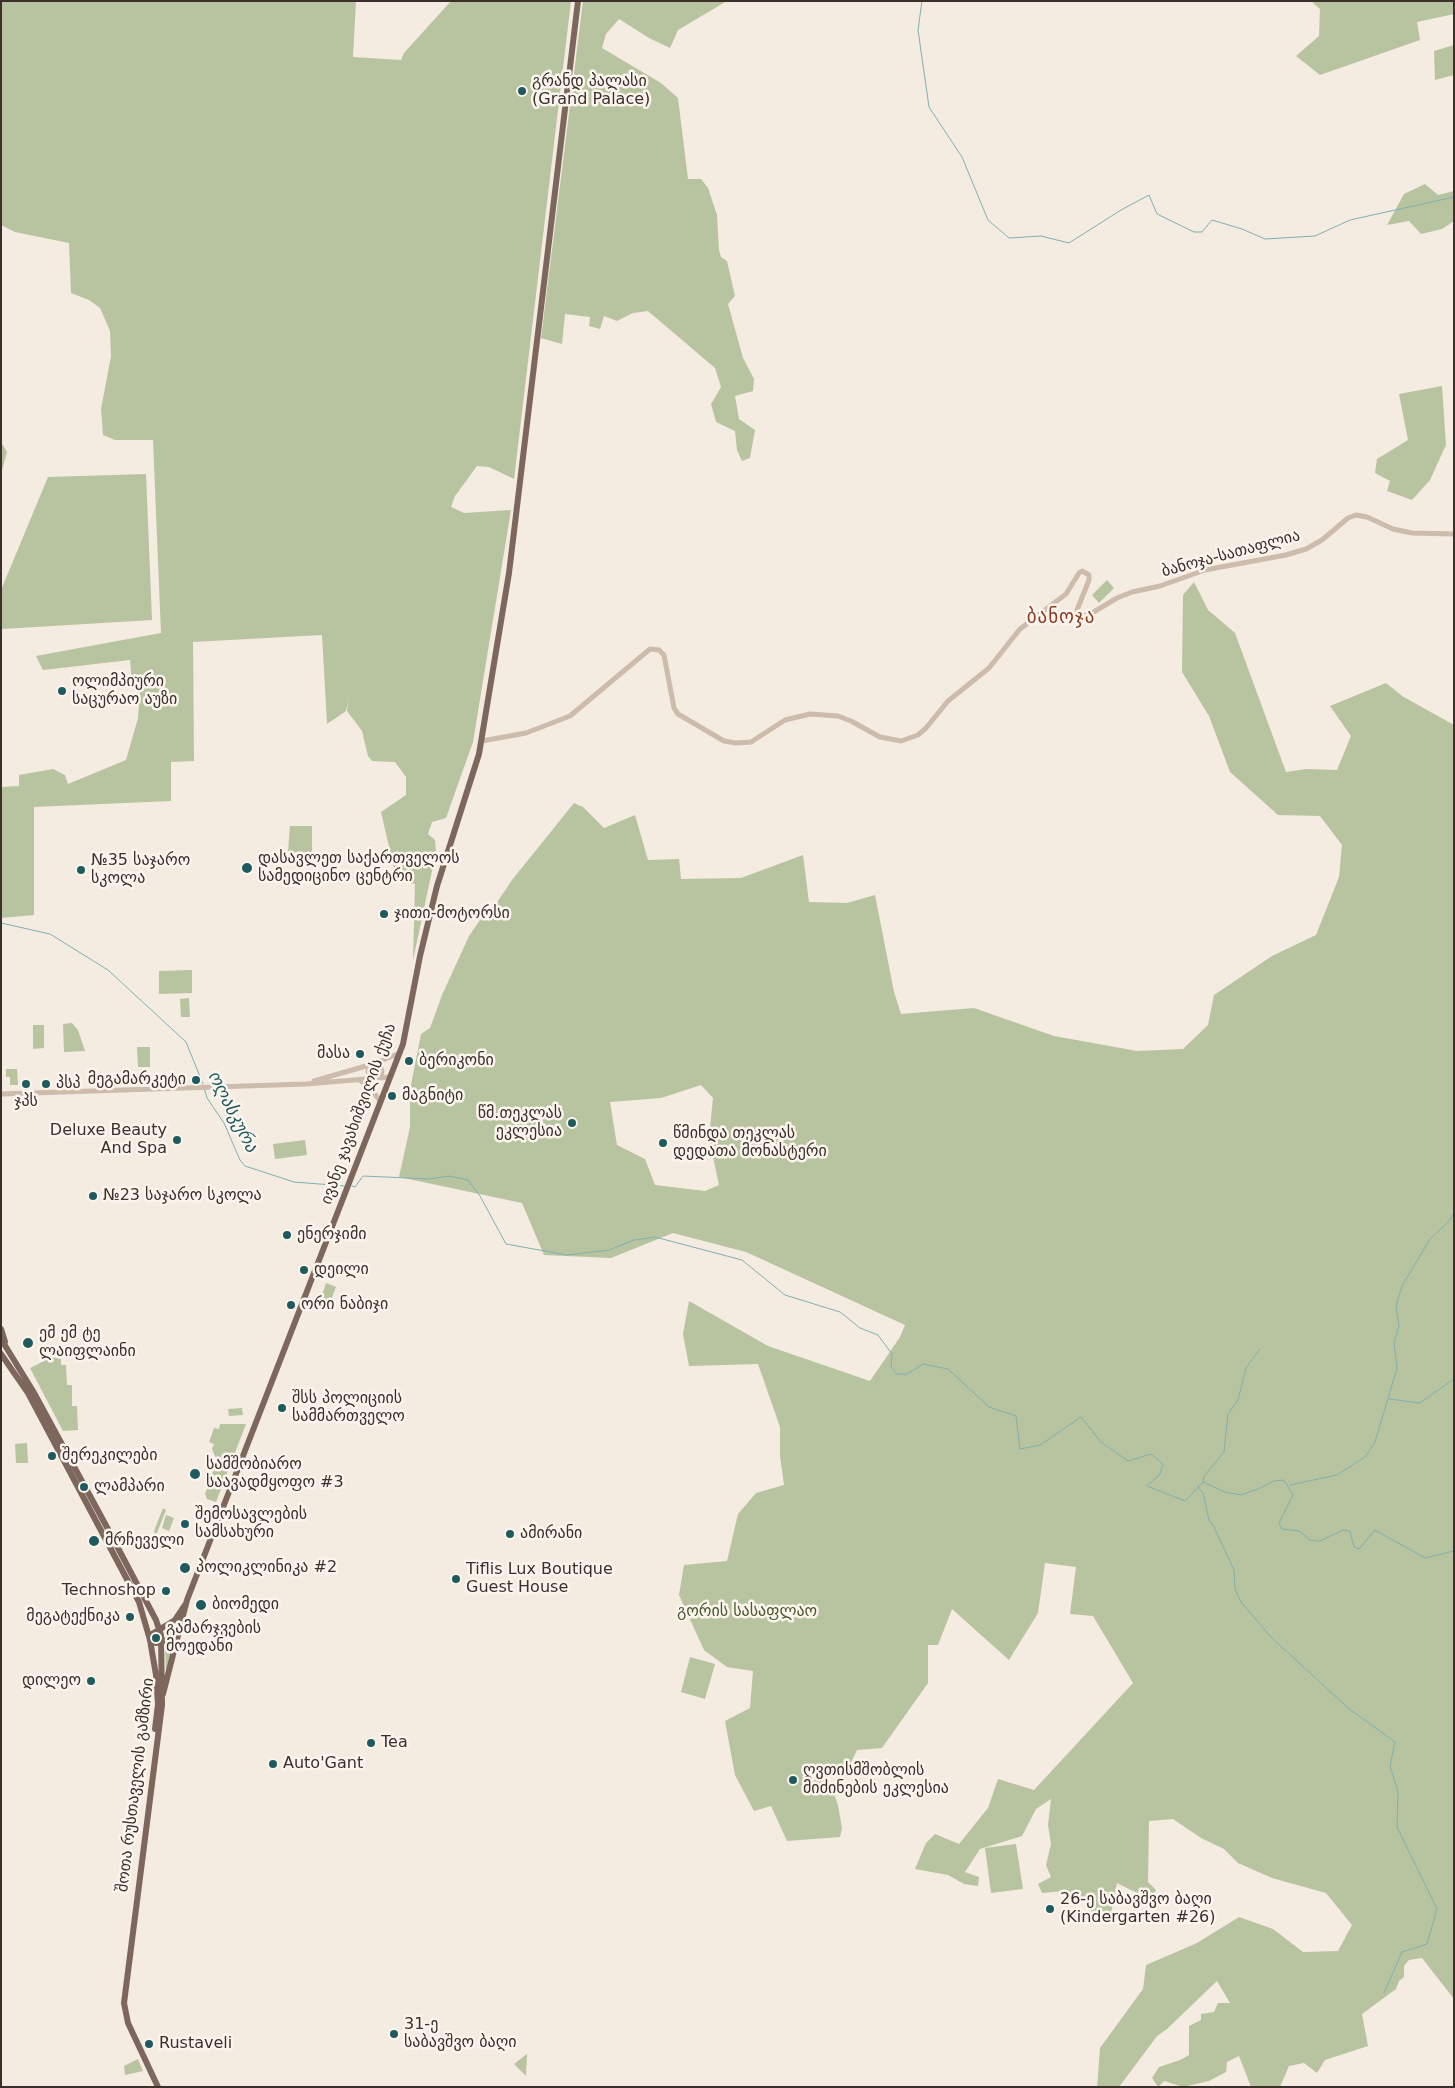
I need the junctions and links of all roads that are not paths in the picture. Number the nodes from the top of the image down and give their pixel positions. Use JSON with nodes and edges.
{"nodes":[{"id":1,"x":578,"y":1,"type":"edge"},
{"id":2,"x":1454,"y":534,"type":"edge"},
{"id":3,"x":482,"y":741,"type":"junction"},
{"id":4,"x":400,"y":1053,"type":"junction"},
{"id":5,"x":373,"y":1064,"type":"junction"},
{"id":6,"x":381,"y":1067,"type":"junction"},
{"id":7,"x":391,"y":1075,"type":"junction"},
{"id":8,"x":375,"y":1079,"type":"junction"},
{"id":9,"x":360,"y":1080,"type":"junction"},
{"id":10,"x":306,"y":1084,"type":"junction"},
{"id":11,"x":1,"y":1094,"type":"edge"},
{"id":12,"x":380,"y":1102,"type":"junction"},
{"id":13,"x":2,"y":1335,"type":"edge"},
{"id":14,"x":1,"y":1354,"type":"edge"},
{"id":15,"x":188,"y":1600,"type":"junction"},
{"id":16,"x":181,"y":1628,"type":"junction"},
{"id":17,"x":160,"y":1630,"type":"junction"},
{"id":18,"x":150,"y":1640,"type":"junction"},
{"id":19,"x":162,"y":1641,"type":"junction"},
{"id":20,"x":163,"y":1694,"type":"junction"},
{"id":21,"x":154,"y":2087,"type":"edge"},
{"id":22,"x":158,"y":2087,"type":"edge"}],
"edges":[{"from":1,"to":3,"type":"main road","name":"ივანე ჯავახიშვილის ქუჩა"},
{"from":2,"to":3,"type":"street","name":"ბანოჯა-სათაფლია"},
{"from":3,"to":4,"type":"main road","name":"ივანე ჯავახიშვილის ქუჩა"},
{"from":4,"to":5,"type":"street"},
{"from":4,"to":7,"type":"main road","name":"ივანე ჯავახიშვილის ქუჩა"},
{"from":5,"to":6,"type":"street"},
{"from":5,"to":8,"type":"street"},
{"from":5,"to":10,"type":"street"},
{"from":6,"to":7,"type":"street"},
{"from":6,"to":8,"type":"street"},
{"from":7,"to":8,"type":"street"},
{"from":7,"to":12,"type":"main road","name":"ივანე ჯავახიშვილის ქუჩა"},
{"from":8,"to":9,"type":"street"},
{"from":9,"to":10,"type":"street"},
{"from":9,"to":12,"type":"street"},
{"from":10,"to":11,"type":"street"},
{"from":12,"to":15,"type":"main road","name":"ივანე ჯავახიშვილის ქუჩა"},
{"from":13,"to":17,"type":"main road","name":"შოთა რუსთაველის გამზირი"},
{"from":14,"to":18,"type":"main road","name":"შოთა რუსთაველის გამზირი"},
{"from":15,"to":16,"type":"main road","name":"ივანე ჯავახიშვილის ქუჩა"},
{"from":15,"to":17,"type":"main road"},
{"from":16,"to":19,"type":"main road"},
{"from":16,"to":20,"type":"main road","name":"ივანე ჯავახიშვილის ქუჩა"},
{"from":17,"to":18,"type":"main road"},
{"from":17,"to":19,"type":"main road","name":"შოთა რუსთაველის გამზირი"},
{"from":18,"to":19,"type":"main road"},
{"from":18,"to":21,"type":"main road","name":"შოთა რუსთაველის გამზირი"},
{"from":19,"to":20,"type":"main road","name":"შოთა რუსთაველის გამზირი"},
{"from":20,"to":22,"type":"main road","name":"შოთა რუსთაველის გამზირი"}]}
